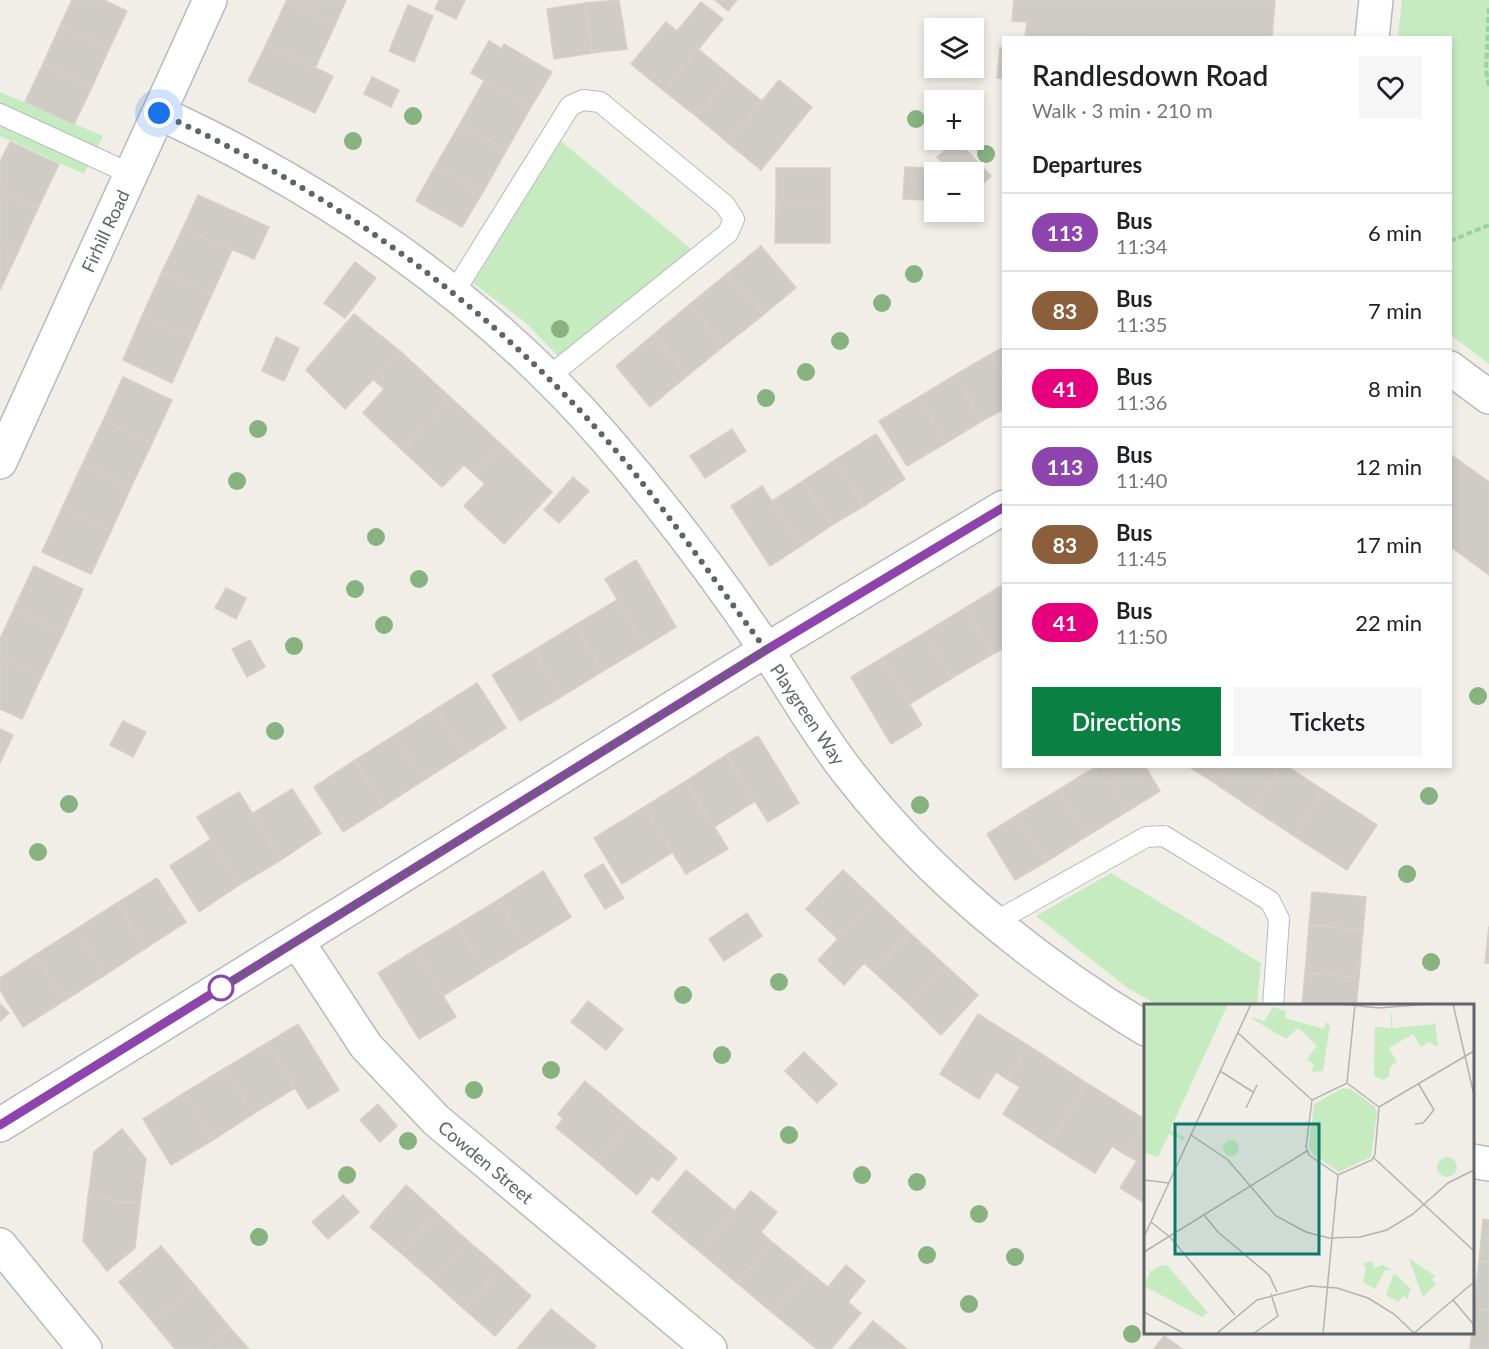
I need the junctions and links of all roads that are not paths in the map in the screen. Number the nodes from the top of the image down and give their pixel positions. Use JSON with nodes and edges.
{"nodes":[{"id":1,"x":210,"y":0,"type":"edge"},
{"id":2,"x":1376,"y":0,"type":"edge"},
{"id":3,"x":1372,"y":36,"type":"edge"},
{"id":4,"x":159,"y":113,"type":"junction"},
{"id":5,"x":0,"y":114,"type":"edge"},
{"id":6,"x":131,"y":174,"type":"junction"},
{"id":7,"x":453,"y":294,"type":"junction"},
{"id":8,"x":1452,"y":369,"type":"edge"},
{"id":9,"x":547,"y":378,"type":"junction"},
{"id":10,"x":1489,"y":397,"type":"edge"},
{"id":11,"x":0,"y":462,"type":"edge"},
{"id":12,"x":1002,"y":508,"type":"edge"},
{"id":13,"x":766,"y":650,"type":"junction"},
{"id":14,"x":995,"y":922,"type":"junction"},
{"id":15,"x":297,"y":941,"type":"junction"},
{"id":16,"x":1273,"y":1004,"type":"edge"},
{"id":17,"x":1144,"y":1028,"type":"edge"},
{"id":18,"x":0,"y":1125,"type":"edge"},
{"id":19,"x":1474,"y":1161,"type":"edge"},
{"id":20,"x":1489,"y":1164,"type":"edge"},
{"id":21,"x":0,"y":1245,"type":"edge"},
{"id":22,"x":85,"y":1349,"type":"edge"},
{"id":23,"x":710,"y":1349,"type":"edge"}],
"edges":[{"from":1,"to":4,"type":"street","name":"Firhill Road"},
{"from":2,"to":3,"type":"street"},
{"from":4,"to":6,"type":"street","name":"Firhill Road"},
{"from":4,"to":7,"type":"street","name":"Playgreen Way"},
{"from":5,"to":6,"type":"lane"},
{"from":6,"to":11,"type":"street","name":"Firhill Road"},
{"from":7,"to":9,"type":"street","name":"Playgreen Way"},
{"from":7,"to":9,"type":"lane"},
{"from":8,"to":10,"type":"street"},
{"from":9,"to":13,"type":"street","name":"Playgreen Way"},
{"from":12,"to":13,"type":"street"},
{"from":13,"to":14,"type":"street","name":"Playgreen Way"},
{"from":13,"to":15,"type":"street"},
{"from":14,"to":16,"type":"lane"},
{"from":14,"to":17,"type":"street","name":"Playgreen Way"},
{"from":15,"to":18,"type":"street"},
{"from":15,"to":23,"type":"street","name":"Cowden Street"},
{"from":19,"to":20,"type":"street"},
{"from":21,"to":22,"type":"street"}]}
